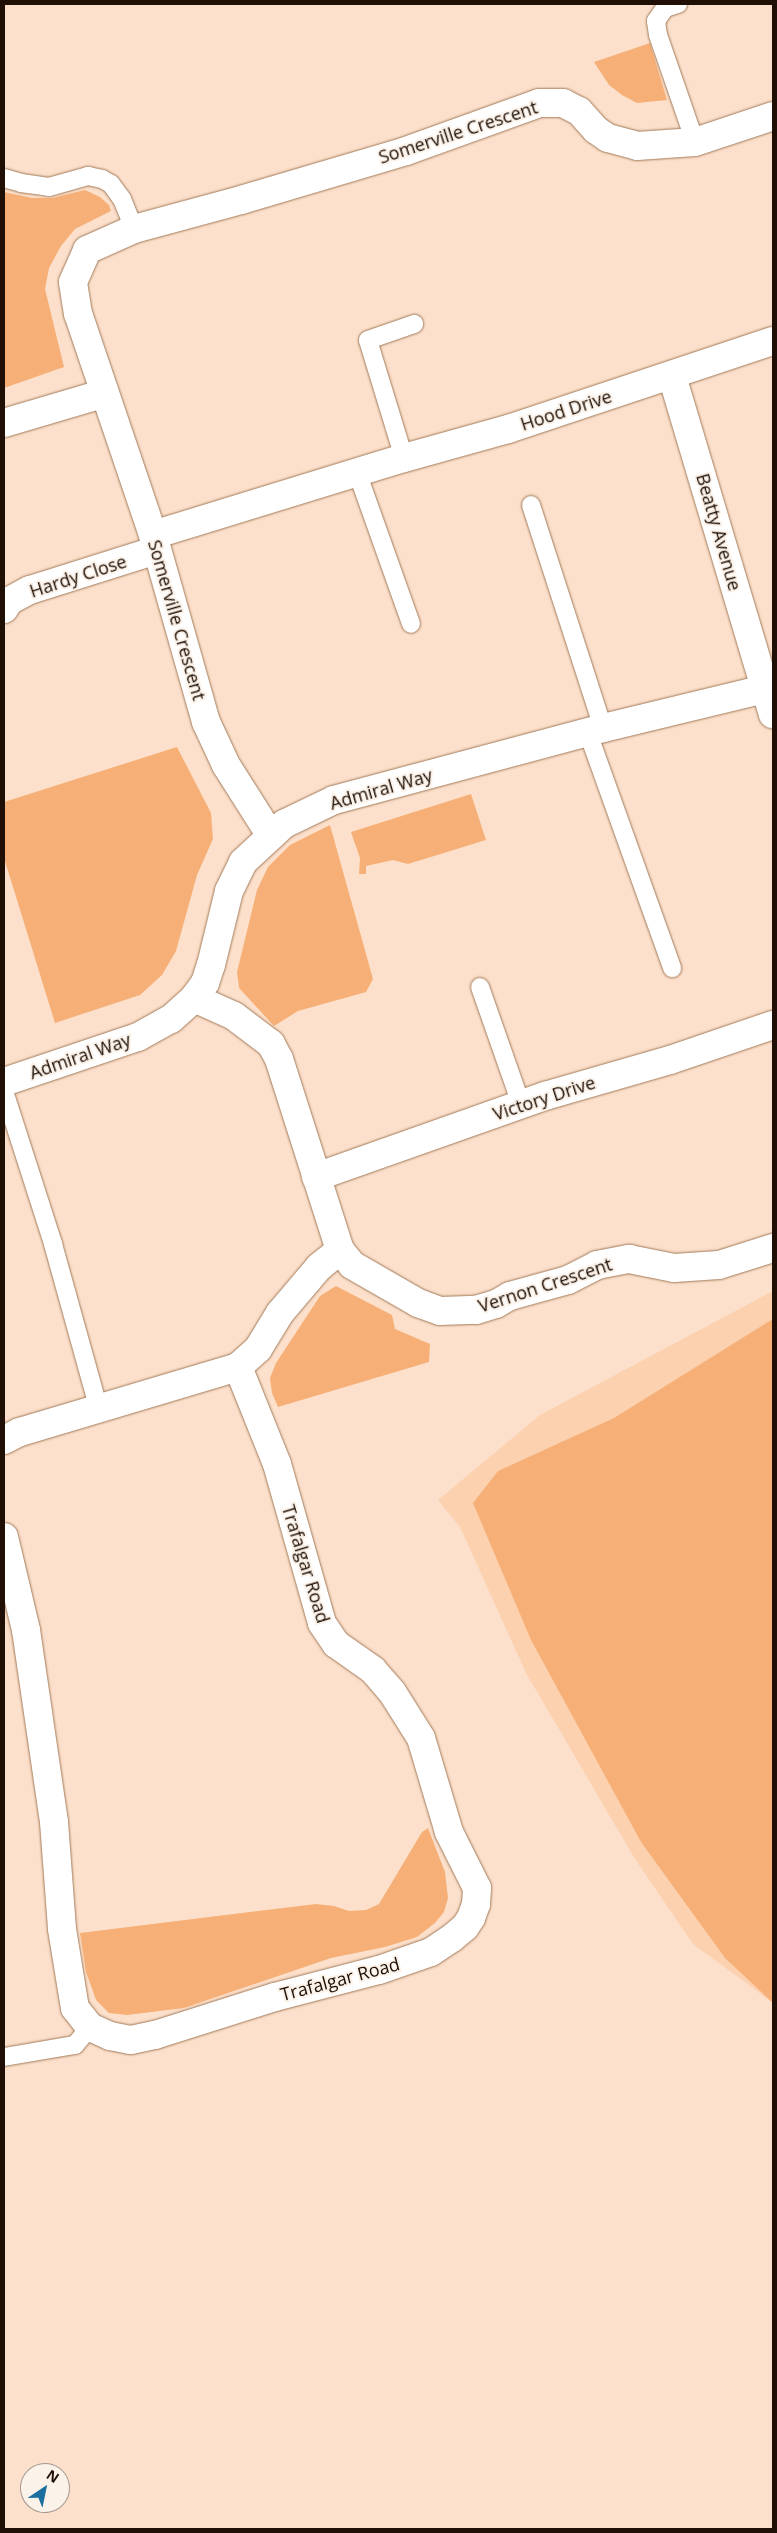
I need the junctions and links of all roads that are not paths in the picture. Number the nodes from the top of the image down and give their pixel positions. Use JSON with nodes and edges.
{"nodes":[{"id":1,"x":678,"y":4,"type":"edge"},
{"id":2,"x":773,"y":116,"type":"edge"},
{"id":3,"x":695,"y":142,"type":"junction"},
{"id":4,"x":4,"y":178,"type":"edge"},
{"id":5,"x":134,"y":228,"type":"junction"},
{"id":6,"x":414,"y":324,"type":"dead end"},
{"id":7,"x":773,"y":341,"type":"edge"},
{"id":8,"x":672,"y":376,"type":"junction"},
{"id":9,"x":105,"y":393,"type":"junction"},
{"id":10,"x":4,"y":423,"type":"edge"},
{"id":11,"x":404,"y":458,"type":"junction"},
{"id":12,"x":357,"y":472,"type":"junction"},
{"id":13,"x":531,"y":505,"type":"dead end"},
{"id":14,"x":155,"y":543,"type":"junction"},
{"id":15,"x":4,"y":609,"type":"edge"},
{"id":16,"x":411,"y":624,"type":"dead end"},
{"id":17,"x":771,"y":697,"type":"edge"},
{"id":18,"x":596,"y":731,"type":"junction"},
{"id":19,"x":271,"y":836,"type":"junction"},
{"id":20,"x":672,"y":968,"type":"dead end"},
{"id":21,"x":480,"y":987,"type":"dead end"},
{"id":22,"x":194,"y":998,"type":"junction"},
{"id":23,"x":773,"y":1025,"type":"edge"},
{"id":24,"x":4,"y":1082,"type":"edge"},
{"id":25,"x":4,"y":1091,"type":"edge"},
{"id":26,"x":521,"y":1104,"type":"junction"},
{"id":27,"x":316,"y":1177,"type":"junction"},
{"id":28,"x":773,"y":1248,"type":"edge"},
{"id":29,"x":340,"y":1250,"type":"junction"},
{"id":30,"x":238,"y":1367,"type":"junction"},
{"id":31,"x":99,"y":1410,"type":"junction"},
{"id":32,"x":4,"y":1440,"type":"edge"},
{"id":33,"x":4,"y":1536,"type":"edge"},
{"id":34,"x":90,"y":2028,"type":"junction"},
{"id":35,"x":4,"y":2057,"type":"edge"}],
"edges":[{"from":1,"to":3,"type":"lane"},
{"from":2,"to":3,"type":"street","name":"Somerville Crescent"},
{"from":3,"to":5,"type":"street","name":"Somerville Crescent"},
{"from":4,"to":5,"type":"lane"},
{"from":5,"to":9,"type":"street","name":"Somerville Crescent"},
{"from":6,"to":11,"type":"lane"},
{"from":7,"to":8,"type":"street","name":"Hood Drive"},
{"from":8,"to":11,"type":"street","name":"Hood Drive"},
{"from":8,"to":17,"type":"street","name":"Beatty Avenue"},
{"from":9,"to":10,"type":"street"},
{"from":9,"to":14,"type":"street","name":"Somerville Crescent"},
{"from":11,"to":12,"type":"street","name":"Hood Drive"},
{"from":12,"to":14,"type":"street","name":"Hood Drive"},
{"from":12,"to":16,"type":"lane"},
{"from":13,"to":18,"type":"lane"},
{"from":14,"to":15,"type":"street","name":"Hardy Close"},
{"from":14,"to":19,"type":"street","name":"Somerville Crescent"},
{"from":17,"to":18,"type":"street","name":"Admiral Way"},
{"from":18,"to":19,"type":"street","name":"Admiral Way"},
{"from":18,"to":20,"type":"lane"},
{"from":19,"to":22,"type":"street","name":"Admiral Way"},
{"from":21,"to":26,"type":"lane"},
{"from":22,"to":24,"type":"street","name":"Admiral Way"},
{"from":22,"to":27,"type":"street","name":"Vernon Crescent"},
{"from":23,"to":26,"type":"street","name":"Victory Drive"},
{"from":25,"to":31,"type":"lane"},
{"from":26,"to":27,"type":"street","name":"Victory Drive"},
{"from":27,"to":29,"type":"street","name":"Vernon Crescent"},
{"from":28,"to":29,"type":"street","name":"Vernon Crescent"},
{"from":29,"to":30,"type":"street"},
{"from":30,"to":31,"type":"street"},
{"from":30,"to":34,"type":"street","name":"Trafalgar Road"},
{"from":31,"to":32,"type":"street"},
{"from":33,"to":34,"type":"street"},
{"from":34,"to":35,"type":"lane"}]}
